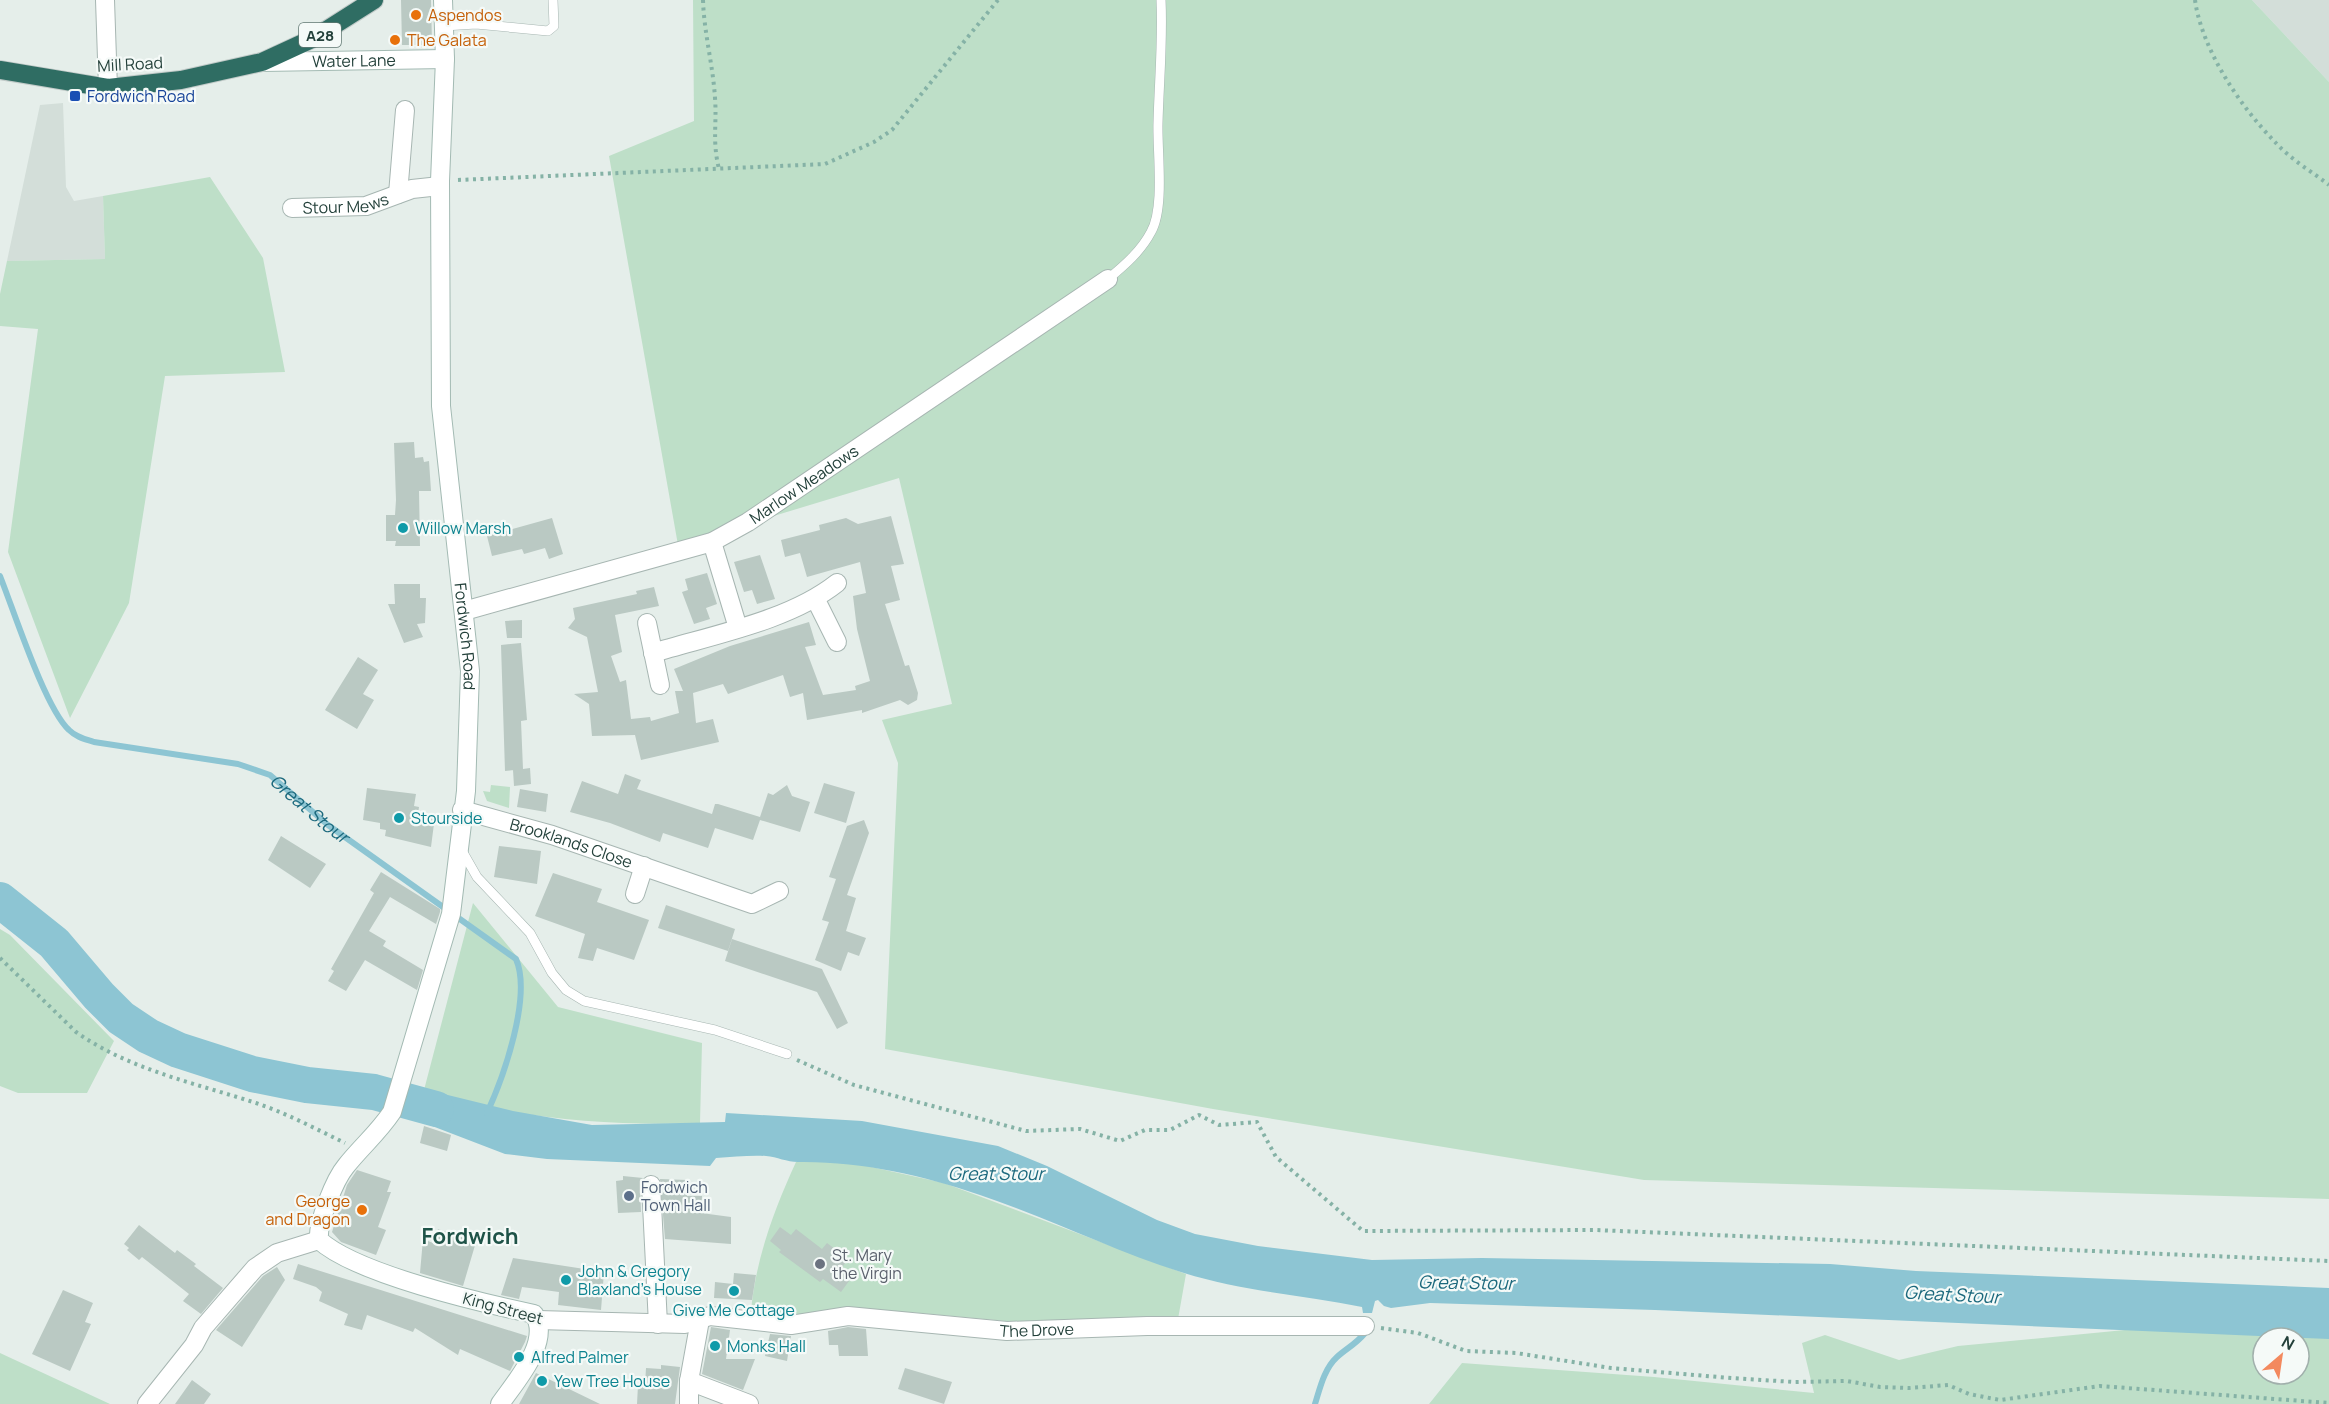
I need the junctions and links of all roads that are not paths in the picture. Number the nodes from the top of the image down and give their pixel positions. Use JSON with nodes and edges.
{"nodes":[{"id":1,"x":105,"y":0,"type":"edge"},
{"id":2,"x":374,"y":0,"type":"edge"},
{"id":3,"x":443,"y":0,"type":"edge"},
{"id":4,"x":553,"y":0,"type":"edge"},
{"id":5,"x":1161,"y":0,"type":"edge"},
{"id":6,"x":444,"y":26,"type":"junction"},
{"id":7,"x":445,"y":59,"type":"junction"},
{"id":8,"x":262,"y":62,"type":"junction"},
{"id":9,"x":0,"y":70,"type":"edge"},
{"id":10,"x":108,"y":88,"type":"junction"},
{"id":11,"x":405,"y":110,"type":"dead end"},
{"id":12,"x":440,"y":183,"type":"junction"},
{"id":13,"x":398,"y":194,"type":"junction"},
{"id":14,"x":292,"y":208,"type":"dead end"},
{"id":15,"x":1108,"y":279,"type":"joint"},
{"id":16,"x":712,"y":542,"type":"junction"},
{"id":17,"x":837,"y":583,"type":"dead end"},
{"id":18,"x":816,"y":600,"type":"junction"},
{"id":19,"x":464,"y":611,"type":"junction"},
{"id":20,"x":646,"y":623,"type":"dead end"},
{"id":21,"x":738,"y":628,"type":"junction"},
{"id":22,"x":837,"y":642,"type":"dead end"},
{"id":23,"x":653,"y":653,"type":"junction"},
{"id":24,"x":660,"y":685,"type":"dead end"},
{"id":25,"x":462,"y":810,"type":"junction"},
{"id":26,"x":459,"y":846,"type":"junction"},
{"id":27,"x":644,"y":866,"type":"junction"},
{"id":28,"x":779,"y":891,"type":"dead end"},
{"id":29,"x":635,"y":894,"type":"dead end"},
{"id":30,"x":787,"y":1054,"type":"road end"},
{"id":31,"x":651,"y":1185,"type":"dead end"},
{"id":32,"x":319,"y":1240,"type":"junction"},
{"id":33,"x":705,"y":1318,"type":"junction"},
{"id":34,"x":538,"y":1320,"type":"junction"},
{"id":35,"x":658,"y":1324,"type":"junction"},
{"id":36,"x":1365,"y":1326,"type":"road end"},
{"id":37,"x":689,"y":1381,"type":"junction"},
{"id":38,"x":147,"y":1404,"type":"edge"},
{"id":39,"x":500,"y":1404,"type":"edge"},
{"id":40,"x":688,"y":1404,"type":"edge"},
{"id":41,"x":749,"y":1404,"type":"edge"}],
"edges":[{"from":1,"to":10,"type":"street"},
{"from":2,"to":8,"type":"highway","number":"A28"},
{"from":3,"to":6,"type":"street","name":"Fordwich Road"},
{"from":4,"to":6,"type":"lane"},
{"from":5,"to":15,"type":"lane"},
{"from":6,"to":7,"type":"street","name":"Fordwich Road"},
{"from":7,"to":8,"type":"street","name":"Water Lane"},
{"from":7,"to":12,"type":"street","name":"Fordwich Road"},
{"from":8,"to":10,"type":"highway","name":"Mill Road","number":"A28"},
{"from":9,"to":10,"type":"highway","name":"Mill Road","number":"A28"},
{"from":11,"to":13,"type":"street","name":"Stour Mews"},
{"from":12,"to":13,"type":"street","name":"Stour Mews"},
{"from":12,"to":19,"type":"street","name":"Fordwich Road"},
{"from":13,"to":14,"type":"street","name":"Stour Mews"},
{"from":15,"to":16,"type":"street","name":"Marlow Meadows"},
{"from":16,"to":19,"type":"street","name":"Marlow Meadows"},
{"from":16,"to":21,"type":"street"},
{"from":17,"to":18,"type":"street"},
{"from":18,"to":21,"type":"street"},
{"from":18,"to":22,"type":"street"},
{"from":19,"to":25,"type":"street","name":"Fordwich Road"},
{"from":20,"to":23,"type":"street"},
{"from":21,"to":23,"type":"street"},
{"from":23,"to":24,"type":"street"},
{"from":25,"to":26,"type":"street","name":"Fordwich Road"},
{"from":25,"to":27,"type":"street","name":"Brooklands Close"},
{"from":26,"to":30,"type":"lane"},
{"from":26,"to":32,"type":"street","name":"Fordwich Road"},
{"from":27,"to":28,"type":"street","name":"Brooklands Close"},
{"from":27,"to":29,"type":"street","name":"Brooklands Close"},
{"from":31,"to":35,"type":"street"},
{"from":32,"to":34,"type":"street","name":"King Street"},
{"from":32,"to":38,"type":"street"},
{"from":33,"to":35,"type":"street","name":"King Street"},
{"from":33,"to":36,"type":"street","name":"The Drove"},
{"from":33,"to":37,"type":"street"},
{"from":34,"to":35,"type":"street","name":"King Street"},
{"from":34,"to":39,"type":"street"},
{"from":37,"to":40,"type":"street"},
{"from":37,"to":41,"type":"street"}]}
